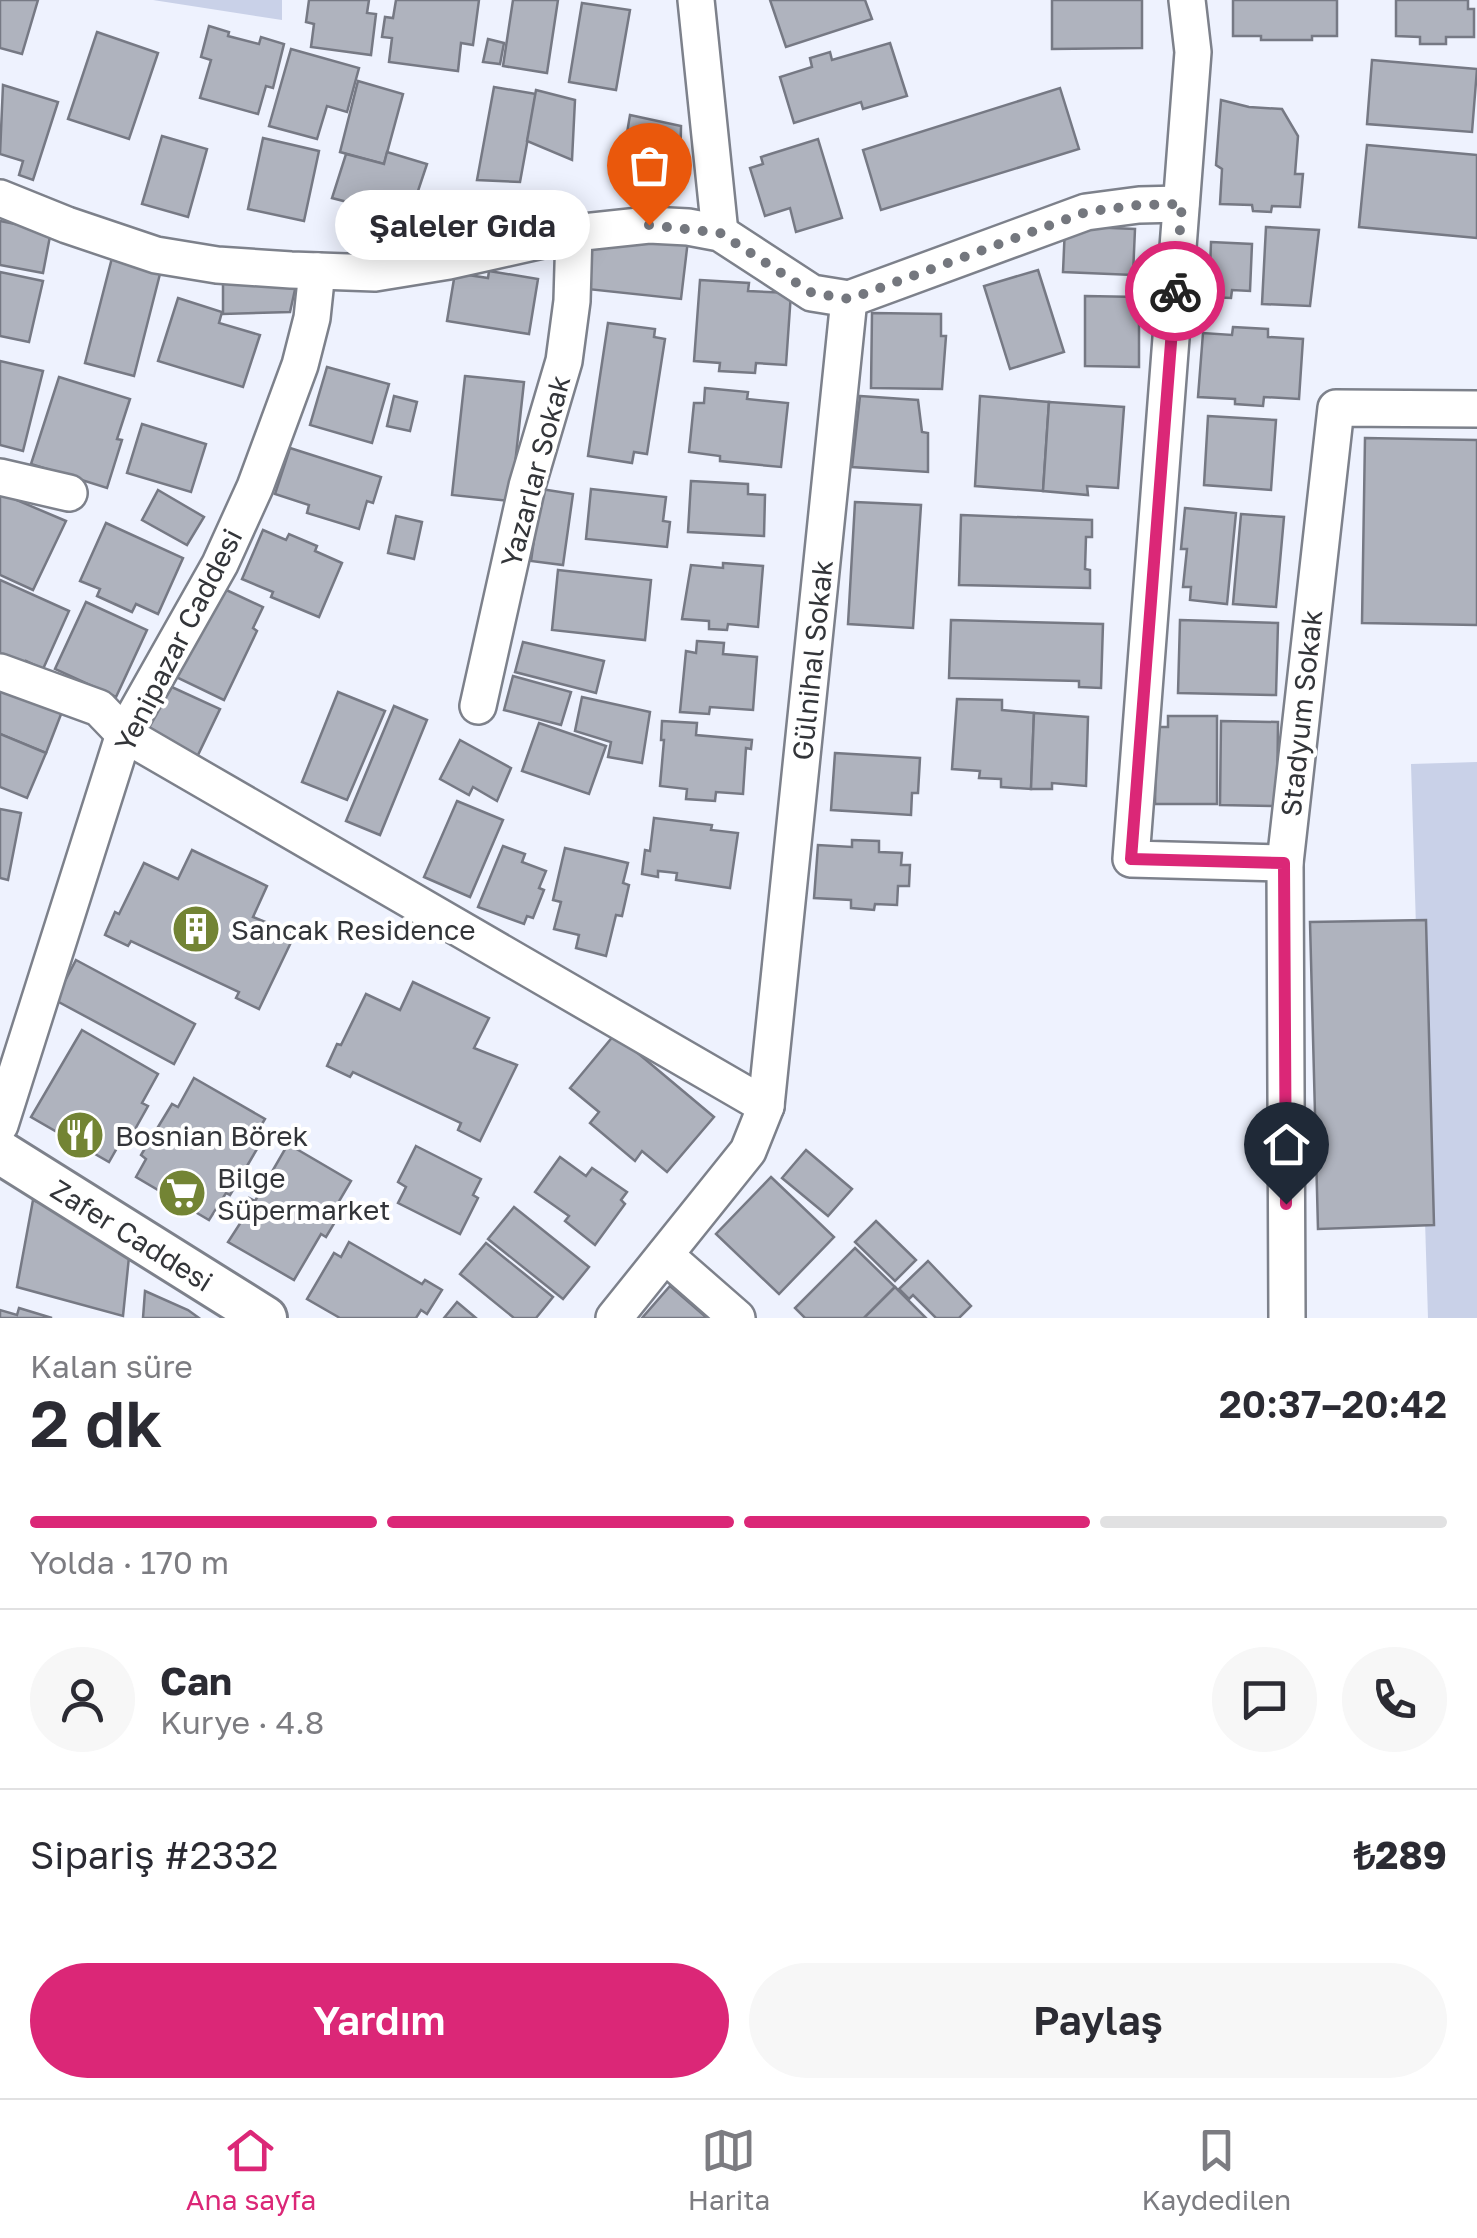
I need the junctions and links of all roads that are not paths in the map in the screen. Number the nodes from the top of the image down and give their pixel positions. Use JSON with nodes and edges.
{"nodes":[{"id":1,"x":696,"y":0,"type":"edge"},
{"id":2,"x":1187,"y":0,"type":"edge"},
{"id":3,"x":0,"y":198,"type":"edge"},
{"id":4,"x":1182,"y":204,"type":"junction"},
{"id":5,"x":574,"y":233,"type":"junction"},
{"id":6,"x":720,"y":233,"type":"junction"},
{"id":7,"x":318,"y":271,"type":"junction"},
{"id":8,"x":850,"y":299,"type":"junction"},
{"id":9,"x":1477,"y":409,"type":"edge"},
{"id":10,"x":0,"y":477,"type":"edge"},
{"id":11,"x":69,"y":493,"type":"dead end"},
{"id":12,"x":0,"y":672,"type":"edge"},
{"id":13,"x":478,"y":706,"type":"dead end"},
{"id":14,"x":124,"y":734,"type":"junction"},
{"id":15,"x":1284,"y":863,"type":"junction"},
{"id":16,"x":766,"y":1106,"type":"junction"},
{"id":17,"x":0,"y":1125,"type":"edge"},
{"id":18,"x":0,"y":1152,"type":"edge"},
{"id":19,"x":665,"y":1255,"type":"junction"},
{"id":20,"x":265,"y":1318,"type":"edge"},
{"id":21,"x":614,"y":1318,"type":"edge"},
{"id":22,"x":738,"y":1318,"type":"edge"},
{"id":23,"x":1287,"y":1318,"type":"edge"}],
"edges":[{"from":1,"to":6,"type":"street"},
{"from":2,"to":4,"type":"street"},
{"from":3,"to":7,"type":"street"},
{"from":4,"to":8,"type":"street"},
{"from":4,"to":15,"type":"street"},
{"from":5,"to":6,"type":"street"},
{"from":5,"to":7,"type":"street"},
{"from":5,"to":13,"type":"street","name":"Yazarlar Sokak"},
{"from":6,"to":8,"type":"street"},
{"from":7,"to":14,"type":"street","name":"Yenipazar Caddesi"},
{"from":8,"to":16,"type":"street","name":"Gülnihal Sokak"},
{"from":9,"to":15,"type":"street","name":"Stadyum Sokak"},
{"from":10,"to":11,"type":"street"},
{"from":12,"to":14,"type":"street"},
{"from":14,"to":16,"type":"street"},
{"from":14,"to":17,"type":"street","name":"Yenipazar Caddesi"},
{"from":15,"to":23,"type":"street","name":"Stadyum Sokak"},
{"from":16,"to":19,"type":"street","name":"Gülnihal Sokak"},
{"from":18,"to":20,"type":"street","name":"Zafer Caddesi"},
{"from":19,"to":21,"type":"street","name":"Gülnihal Sokak"},
{"from":19,"to":22,"type":"street"}]}
